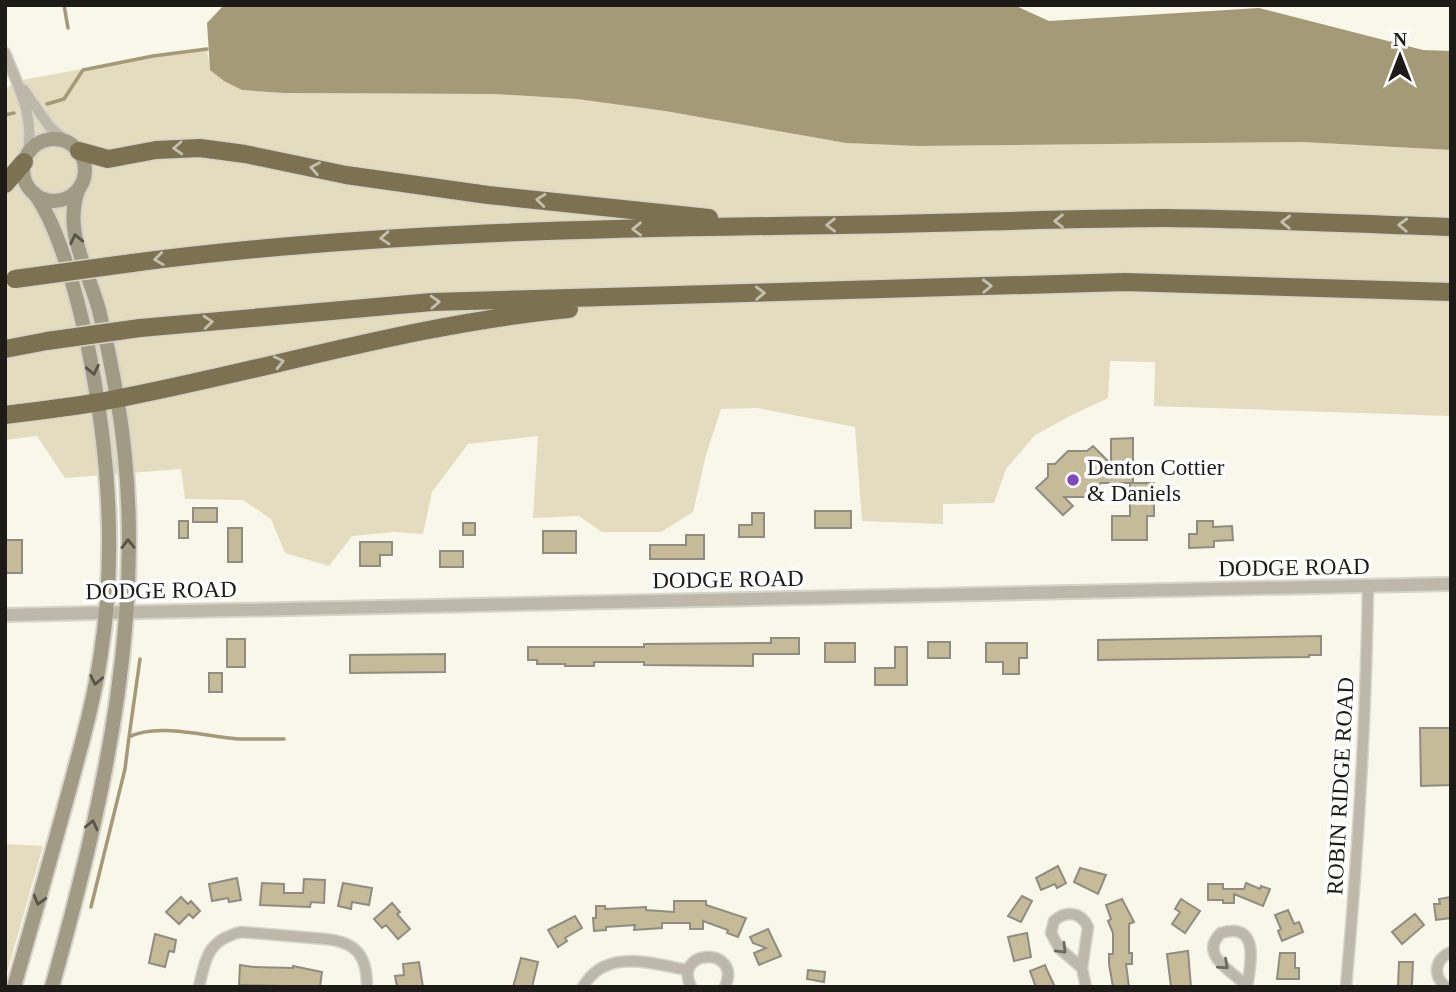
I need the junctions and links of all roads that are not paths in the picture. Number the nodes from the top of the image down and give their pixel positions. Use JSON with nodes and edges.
{"nodes":[{"id":1,"x":5,"y":53,"type":"edge"},
{"id":2,"x":17,"y":81,"type":"junction"},
{"id":3,"x":72,"y":146,"type":"junction"},
{"id":4,"x":26,"y":158,"type":"junction"},
{"id":5,"x":5,"y":184,"type":"edge"},
{"id":6,"x":79,"y":188,"type":"junction"},
{"id":7,"x":34,"y":193,"type":"junction"},
{"id":8,"x":779,"y":226,"type":"junction"},
{"id":9,"x":1451,"y":226,"type":"edge"},
{"id":10,"x":10,"y":279,"type":"edge"},
{"id":11,"x":1451,"y":292,"type":"edge"},
{"id":12,"x":718,"y":294,"type":"junction"},
{"id":13,"x":5,"y":349,"type":"edge"},
{"id":14,"x":108,"y":400,"type":"junction"},
{"id":15,"x":5,"y":415,"type":"edge"},
{"id":16,"x":1451,"y":584,"type":"edge"},
{"id":17,"x":1368,"y":587,"type":"junction"},
{"id":18,"x":106,"y":612,"type":"junction"},
{"id":19,"x":127,"y":612,"type":"junction"},
{"id":20,"x":5,"y":615,"type":"edge"},
{"id":21,"x":1451,"y":952,"type":"edge"},
{"id":22,"x":1082,"y":968,"type":"junction"},
{"id":23,"x":688,"y":970,"type":"junction"},
{"id":24,"x":1247,"y":986,"type":"edge"},
{"id":25,"x":14,"y":987,"type":"edge"},
{"id":26,"x":52,"y":987,"type":"edge"},
{"id":27,"x":199,"y":987,"type":"edge"},
{"id":28,"x":367,"y":987,"type":"edge"},
{"id":29,"x":583,"y":987,"type":"edge"},
{"id":30,"x":691,"y":987,"type":"edge"},
{"id":31,"x":725,"y":987,"type":"edge"},
{"id":32,"x":1086,"y":987,"type":"edge"},
{"id":33,"x":1346,"y":987,"type":"edge"},
{"id":34,"x":1446,"y":987,"type":"edge"}],
"edges":[{"from":1,"to":2,"type":"street"},
{"from":2,"to":3,"type":"street"},
{"from":2,"to":4,"type":"street"},
{"from":3,"to":4,"type":"main road"},
{"from":3,"to":6,"type":"main road"},
{"from":8,"to":3,"type":"highway","one_way":true},
{"from":4,"to":5,"type":"highway"},
{"from":4,"to":7,"type":"main road"},
{"from":6,"to":7,"type":"main road"},
{"from":14,"to":6,"type":"main road","one_way":true},
{"from":7,"to":14,"type":"main road","one_way":true},
{"from":9,"to":8,"type":"highway","one_way":true},
{"from":8,"to":10,"type":"highway","one_way":true,"bridge":true},
{"from":12,"to":11,"type":"highway","one_way":true},
{"from":13,"to":12,"type":"highway","one_way":true,"bridge":true},
{"from":14,"to":12,"type":"highway","one_way":true},
{"from":14,"to":15,"type":"highway"},
{"from":14,"to":18,"type":"main road"},
{"from":19,"to":14,"type":"main road","one_way":true},
{"from":16,"to":17,"type":"street","name":"DODGE ROAD"},
{"from":17,"to":19,"type":"street","name":"DODGE ROAD"},
{"from":17,"to":33,"type":"street","name":"ROBIN RIDGE ROAD"},
{"from":18,"to":19,"type":"street","name":"DODGE ROAD"},
{"from":18,"to":20,"type":"street","name":"DODGE ROAD"},
{"from":18,"to":25,"type":"main road","one_way":true},
{"from":26,"to":19,"type":"main road","one_way":true},
{"from":21,"to":34,"type":"street"},
{"from":22,"to":22,"type":"street","one_way":true},
{"from":22,"to":32,"type":"street"},
{"from":23,"to":29,"type":"street"},
{"from":23,"to":30,"type":"street"},
{"from":23,"to":31,"type":"street"},
{"from":24,"to":24,"type":"street","one_way":true},
{"from":27,"to":28,"type":"street"}]}
